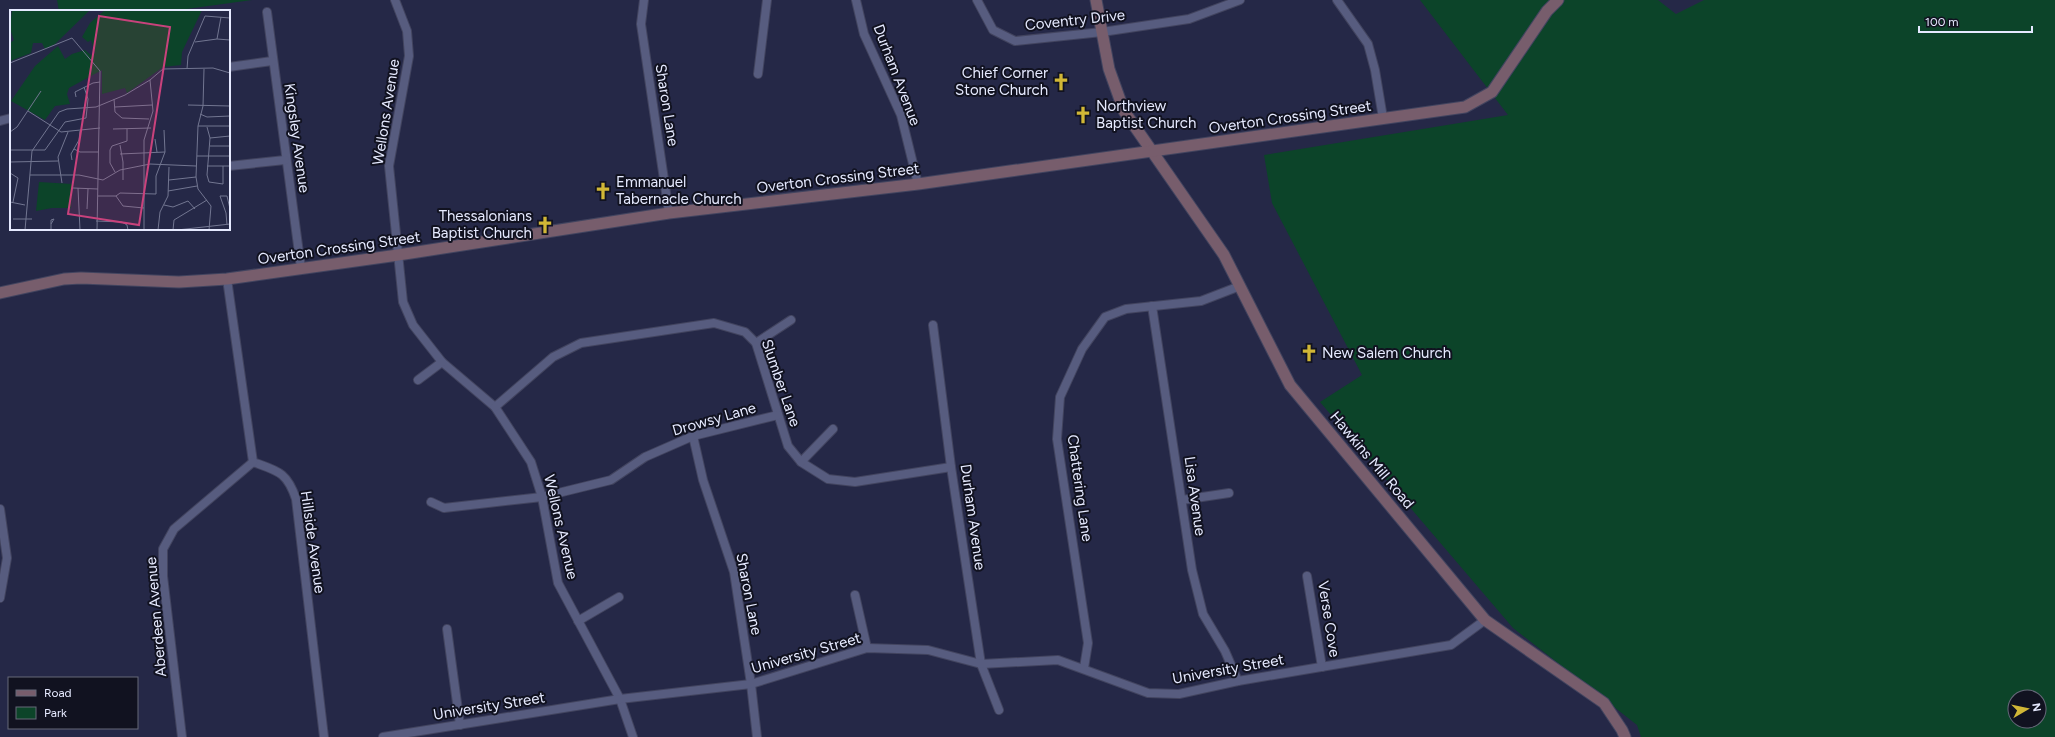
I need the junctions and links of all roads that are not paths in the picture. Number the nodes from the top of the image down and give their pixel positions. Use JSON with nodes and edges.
{"nodes":[{"id":1,"x":395,"y":0,"type":"edge"},
{"id":2,"x":644,"y":0,"type":"edge"},
{"id":3,"x":767,"y":0,"type":"edge"},
{"id":4,"x":856,"y":0,"type":"edge"},
{"id":5,"x":977,"y":0,"type":"edge"},
{"id":6,"x":1096,"y":0,"type":"edge"},
{"id":7,"x":1240,"y":0,"type":"edge"},
{"id":8,"x":1337,"y":0,"type":"edge"},
{"id":9,"x":1558,"y":0,"type":"edge"},
{"id":10,"x":267,"y":12,"type":"dead end"},
{"id":11,"x":1102,"y":32,"type":"junction"},
{"id":12,"x":272,"y":61,"type":"junction"},
{"id":13,"x":230,"y":67,"type":"edge"},
{"id":14,"x":758,"y":74,"type":"dead end"},
{"id":15,"x":10,"y":118,"type":"edge"},
{"id":16,"x":1384,"y":118,"type":"junction"},
{"id":17,"x":0,"y":121,"type":"edge"},
{"id":18,"x":1154,"y":152,"type":"junction"},
{"id":19,"x":285,"y":160,"type":"junction"},
{"id":20,"x":230,"y":166,"type":"edge"},
{"id":21,"x":918,"y":184,"type":"junction"},
{"id":22,"x":669,"y":213,"type":"junction"},
{"id":23,"x":398,"y":256,"type":"junction"},
{"id":24,"x":301,"y":268,"type":"junction"},
{"id":25,"x":227,"y":279,"type":"junction"},
{"id":26,"x":1240,"y":286,"type":"junction"},
{"id":27,"x":0,"y":293,"type":"edge"},
{"id":28,"x":1152,"y":306,"type":"junction"},
{"id":29,"x":791,"y":320,"type":"dead end"},
{"id":30,"x":933,"y":325,"type":"dead end"},
{"id":31,"x":756,"y":343,"type":"junction"},
{"id":32,"x":442,"y":362,"type":"junction"},
{"id":33,"x":418,"y":380,"type":"dead end"},
{"id":34,"x":495,"y":407,"type":"junction"},
{"id":35,"x":778,"y":415,"type":"junction"},
{"id":36,"x":833,"y":429,"type":"dead end"},
{"id":37,"x":693,"y":436,"type":"junction"},
{"id":38,"x":253,"y":462,"type":"junction"},
{"id":39,"x":801,"y":462,"type":"junction"},
{"id":40,"x":951,"y":467,"type":"junction"},
{"id":41,"x":1229,"y":493,"type":"dead end"},
{"id":42,"x":542,"y":497,"type":"junction"},
{"id":43,"x":1182,"y":500,"type":"junction"},
{"id":44,"x":431,"y":502,"type":"dead end"},
{"id":45,"x":0,"y":509,"type":"edge"},
{"id":46,"x":1307,"y":576,"type":"dead end"},
{"id":47,"x":856,"y":595,"type":"dead end"},
{"id":48,"x":0,"y":597,"type":"edge"},
{"id":49,"x":619,"y":597,"type":"dead end"},
{"id":50,"x":1485,"y":620,"type":"junction"},
{"id":51,"x":578,"y":621,"type":"junction"},
{"id":52,"x":447,"y":629,"type":"dead end"},
{"id":53,"x":866,"y":648,"type":"junction"},
{"id":54,"x":981,"y":664,"type":"junction"},
{"id":55,"x":1322,"y":667,"type":"junction"},
{"id":56,"x":1084,"y":668,"type":"junction"},
{"id":57,"x":1238,"y":681,"type":"junction"},
{"id":58,"x":751,"y":684,"type":"junction"},
{"id":59,"x":620,"y":699,"type":"junction"},
{"id":60,"x":999,"y":710,"type":"dead end"},
{"id":61,"x":460,"y":725,"type":"junction"},
{"id":62,"x":182,"y":737,"type":"edge"},
{"id":63,"x":324,"y":737,"type":"edge"},
{"id":64,"x":383,"y":737,"type":"edge"},
{"id":65,"x":632,"y":737,"type":"edge"},
{"id":66,"x":757,"y":737,"type":"edge"},
{"id":67,"x":1625,"y":737,"type":"edge"}],
"edges":[{"from":1,"to":23,"type":"street","name":"Wellons Avenue"},
{"from":2,"to":22,"type":"street","name":"Sharon Lane"},
{"from":3,"to":14,"type":"street"},
{"from":4,"to":21,"type":"street","name":"Durham Avenue"},
{"from":5,"to":11,"type":"street","name":"Coventry Drive"},
{"from":6,"to":11,"type":"street","name":"Hawkins Mill Road"},
{"from":7,"to":11,"type":"street","name":"Coventry Drive"},
{"from":8,"to":16,"type":"street"},
{"from":9,"to":16,"type":"street","name":"Overton Crossing Street"},
{"from":10,"to":12,"type":"street","name":"Kingsley Avenue"},
{"from":11,"to":18,"type":"street","name":"Hawkins Mill Road"},
{"from":12,"to":13,"type":"street"},
{"from":12,"to":19,"type":"street","name":"Kingsley Avenue"},
{"from":15,"to":17,"type":"street"},
{"from":16,"to":18,"type":"street","name":"Overton Crossing Street"},
{"from":18,"to":21,"type":"street","name":"Overton Crossing Street"},
{"from":18,"to":26,"type":"street","name":"Hawkins Mill Road"},
{"from":19,"to":20,"type":"street"},
{"from":19,"to":24,"type":"street","name":"Kingsley Avenue"},
{"from":21,"to":22,"type":"street","name":"Overton Crossing Street"},
{"from":22,"to":23,"type":"street","name":"Overton Crossing Street"},
{"from":23,"to":24,"type":"street","name":"Overton Crossing Street"},
{"from":23,"to":32,"type":"street","name":"Wellons Avenue"},
{"from":24,"to":25,"type":"street","name":"Overton Crossing Street"},
{"from":25,"to":27,"type":"street","name":"Overton Crossing Street"},
{"from":25,"to":38,"type":"street"},
{"from":26,"to":28,"type":"street","name":"Chattering Lane"},
{"from":26,"to":50,"type":"street","name":"Hawkins Mill Road"},
{"from":28,"to":43,"type":"street","name":"Lisa Avenue"},
{"from":28,"to":56,"type":"street","name":"Chattering Lane"},
{"from":29,"to":31,"type":"street"},
{"from":30,"to":40,"type":"street","name":"Durham Avenue"},
{"from":31,"to":34,"type":"street","name":"Slumber Lane"},
{"from":31,"to":35,"type":"street","name":"Slumber Lane"},
{"from":32,"to":33,"type":"street"},
{"from":32,"to":34,"type":"street","name":"Wellons Avenue"},
{"from":34,"to":42,"type":"street","name":"Wellons Avenue"},
{"from":35,"to":37,"type":"street","name":"Drowsy Lane"},
{"from":35,"to":39,"type":"street","name":"Slumber Lane"},
{"from":36,"to":39,"type":"street"},
{"from":37,"to":42,"type":"street","name":"Drowsy Lane"},
{"from":37,"to":58,"type":"street","name":"Sharon Lane"},
{"from":38,"to":62,"type":"street","name":"Aberdeen Avenue"},
{"from":38,"to":63,"type":"street","name":"Hillside Avenue"},
{"from":39,"to":40,"type":"street","name":"Slumber Lane"},
{"from":40,"to":54,"type":"street","name":"Durham Avenue"},
{"from":41,"to":43,"type":"street"},
{"from":42,"to":44,"type":"street","name":"Drowsy Lane"},
{"from":42,"to":51,"type":"street","name":"Wellons Avenue"},
{"from":43,"to":57,"type":"street","name":"Lisa Avenue"},
{"from":45,"to":48,"type":"street"},
{"from":46,"to":55,"type":"street","name":"Verse Cove"},
{"from":47,"to":53,"type":"street"},
{"from":49,"to":51,"type":"street"},
{"from":50,"to":55,"type":"street","name":"University Street"},
{"from":50,"to":67,"type":"street","name":"Hawkins Mill Road"},
{"from":51,"to":59,"type":"street","name":"Wellons Avenue"},
{"from":52,"to":61,"type":"street"},
{"from":53,"to":54,"type":"street","name":"University Street"},
{"from":53,"to":58,"type":"street","name":"University Street"},
{"from":54,"to":56,"type":"street","name":"University Street"},
{"from":54,"to":60,"type":"street","name":"Durham Avenue"},
{"from":55,"to":57,"type":"street","name":"University Street"},
{"from":56,"to":57,"type":"street","name":"University Street"},
{"from":58,"to":59,"type":"street","name":"University Street"},
{"from":58,"to":66,"type":"street","name":"Sharon Lane"},
{"from":59,"to":61,"type":"street","name":"University Street"},
{"from":59,"to":65,"type":"street","name":"Wellons Avenue"},
{"from":61,"to":64,"type":"street","name":"University Street"}]}
